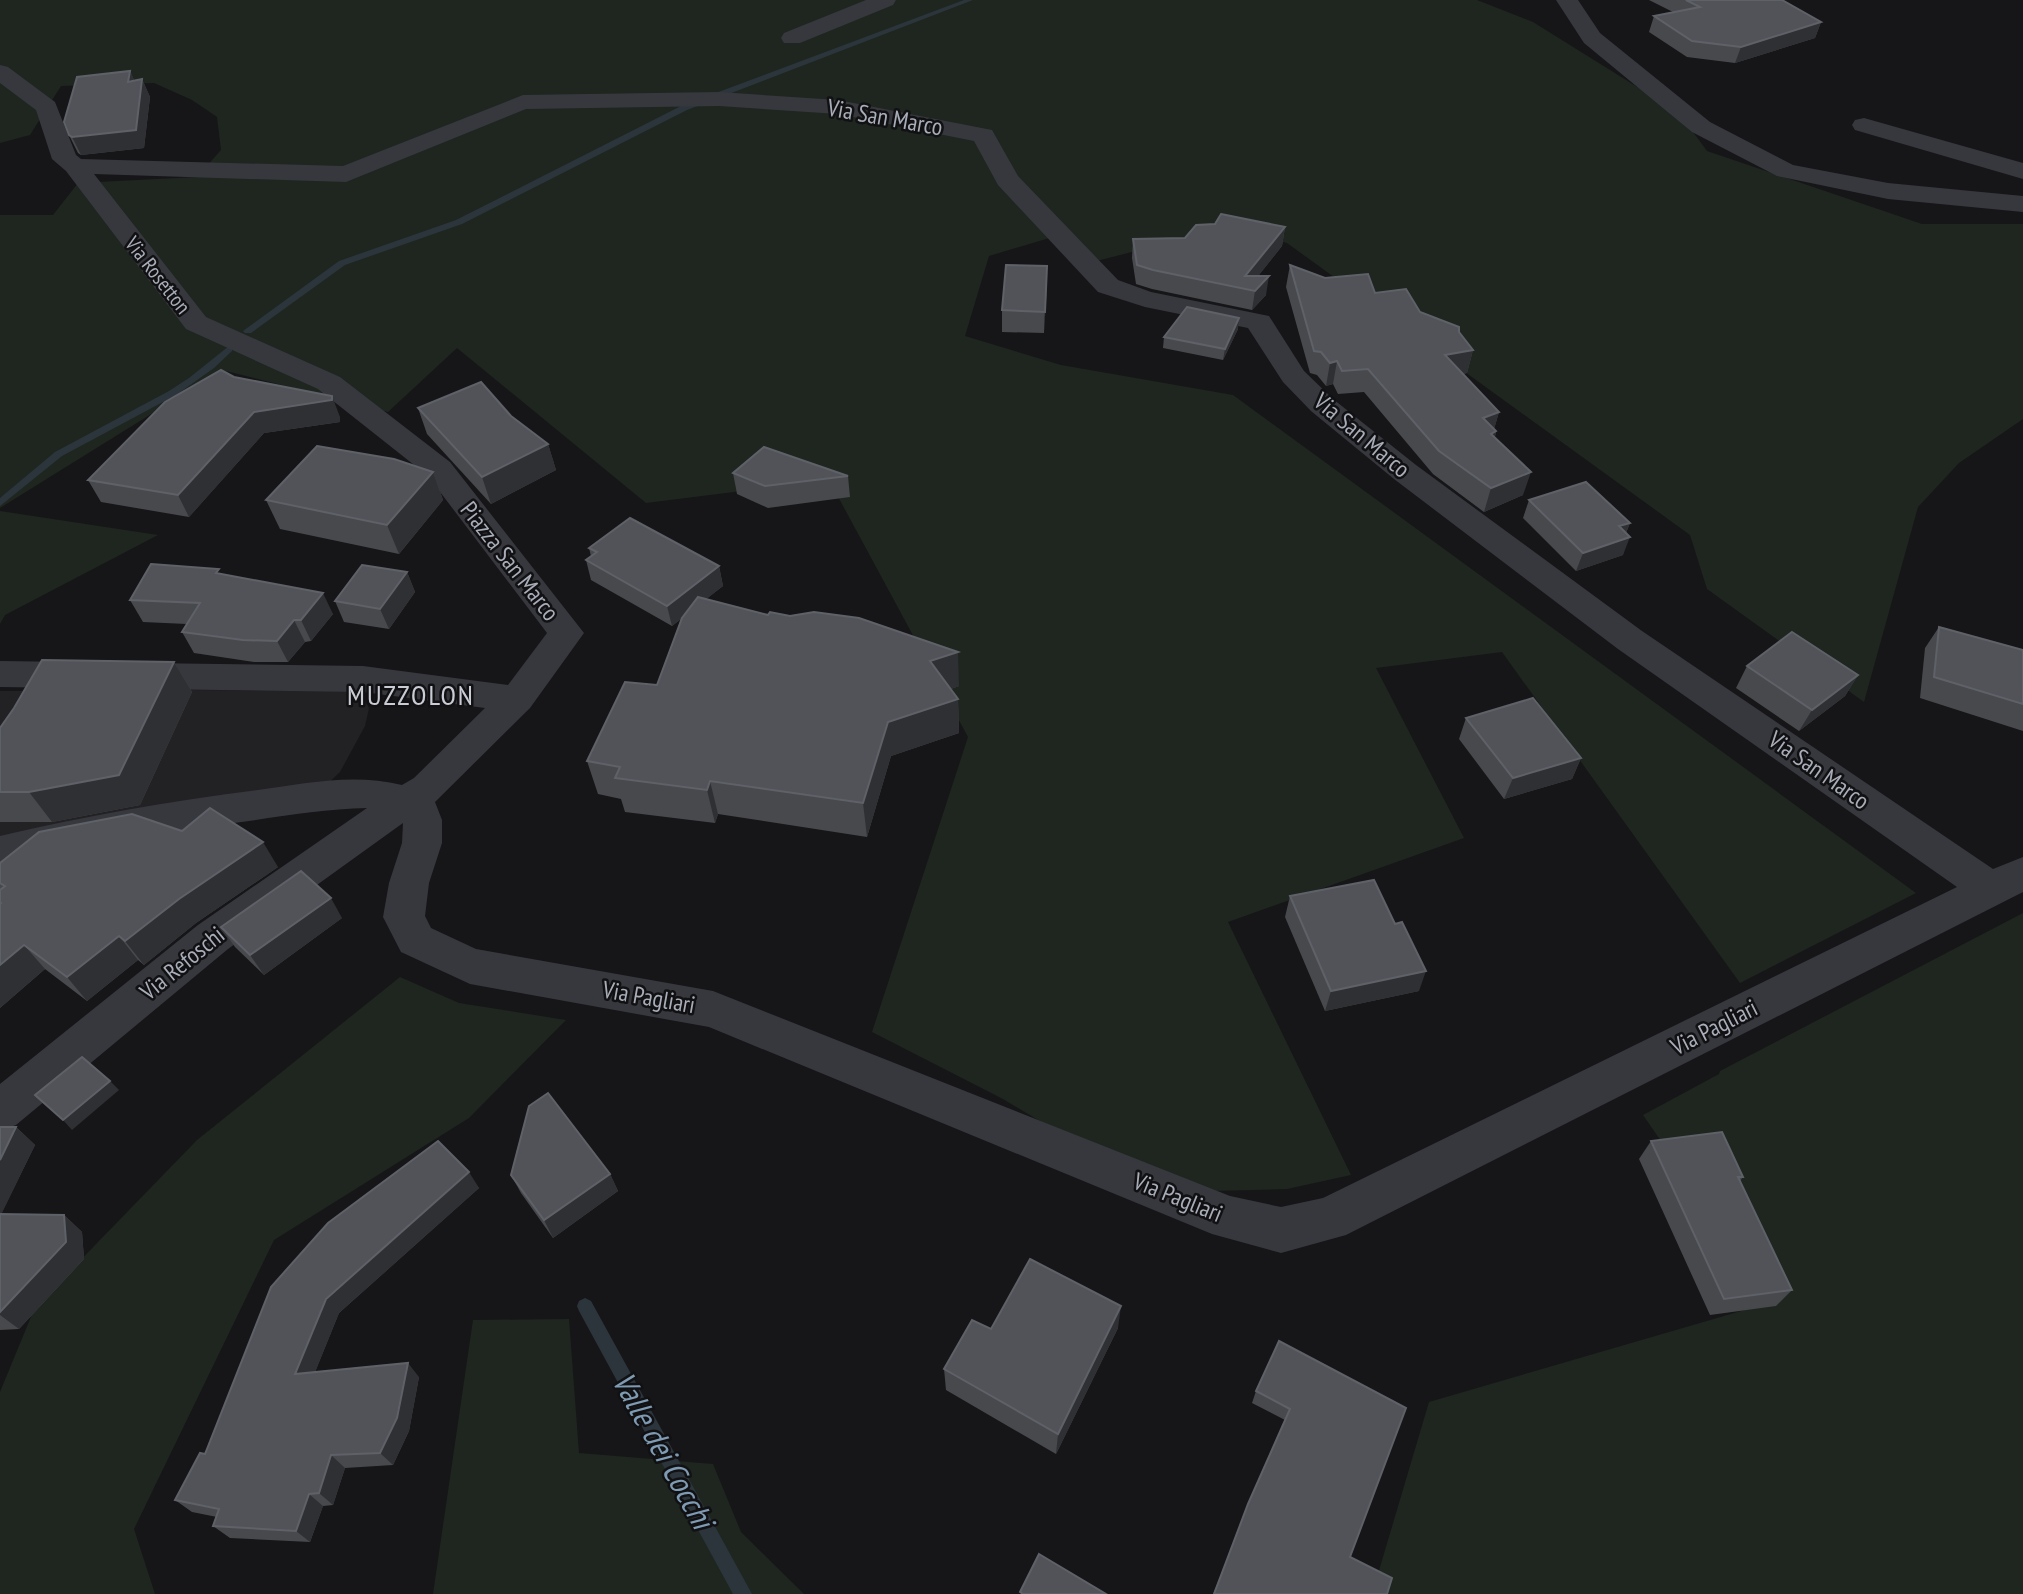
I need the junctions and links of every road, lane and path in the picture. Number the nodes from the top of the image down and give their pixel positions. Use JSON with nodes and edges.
{"nodes":[{"id":1,"x":885,"y":0,"type":"edge"},
{"id":2,"x":1567,"y":0,"type":"edge"},
{"id":3,"x":792,"y":38,"type":"dead end"},
{"id":4,"x":0,"y":72,"type":"edge"},
{"id":5,"x":1864,"y":125,"type":"dead end"},
{"id":6,"x":75,"y":166,"type":"junction"},
{"id":7,"x":2023,"y":171,"type":"edge"},
{"id":8,"x":2023,"y":204,"type":"edge"},
{"id":9,"x":439,"y":469,"type":"joint"},
{"id":10,"x":0,"y":674,"type":"edge"},
{"id":11,"x":517,"y":699,"type":"junction"},
{"id":12,"x":414,"y":811,"type":"junction"},
{"id":13,"x":0,"y":852,"type":"edge"},
{"id":14,"x":2007,"y":881,"type":"edge"},
{"id":15,"x":0,"y":1111,"type":"edge"}],
"edges":[{"from":1,"to":3,"type":"street"},
{"from":2,"to":8,"type":"street"},
{"from":4,"to":6,"type":"street","name":"Via Rosetton"},
{"from":5,"to":7,"type":"street"},
{"from":6,"to":9,"type":"street","name":"Via Rosetton"},
{"from":6,"to":14,"type":"street","name":"Via San Marco"},
{"from":9,"to":11,"type":"street","name":"Piazza San Marco"},
{"from":10,"to":11,"type":"street"},
{"from":11,"to":12,"type":"street","name":"Piazza San Marco"},
{"from":12,"to":13,"type":"street"},
{"from":12,"to":14,"type":"street","name":"Via Pagliari"},
{"from":12,"to":15,"type":"street","name":"Via Refoschi"}]}
